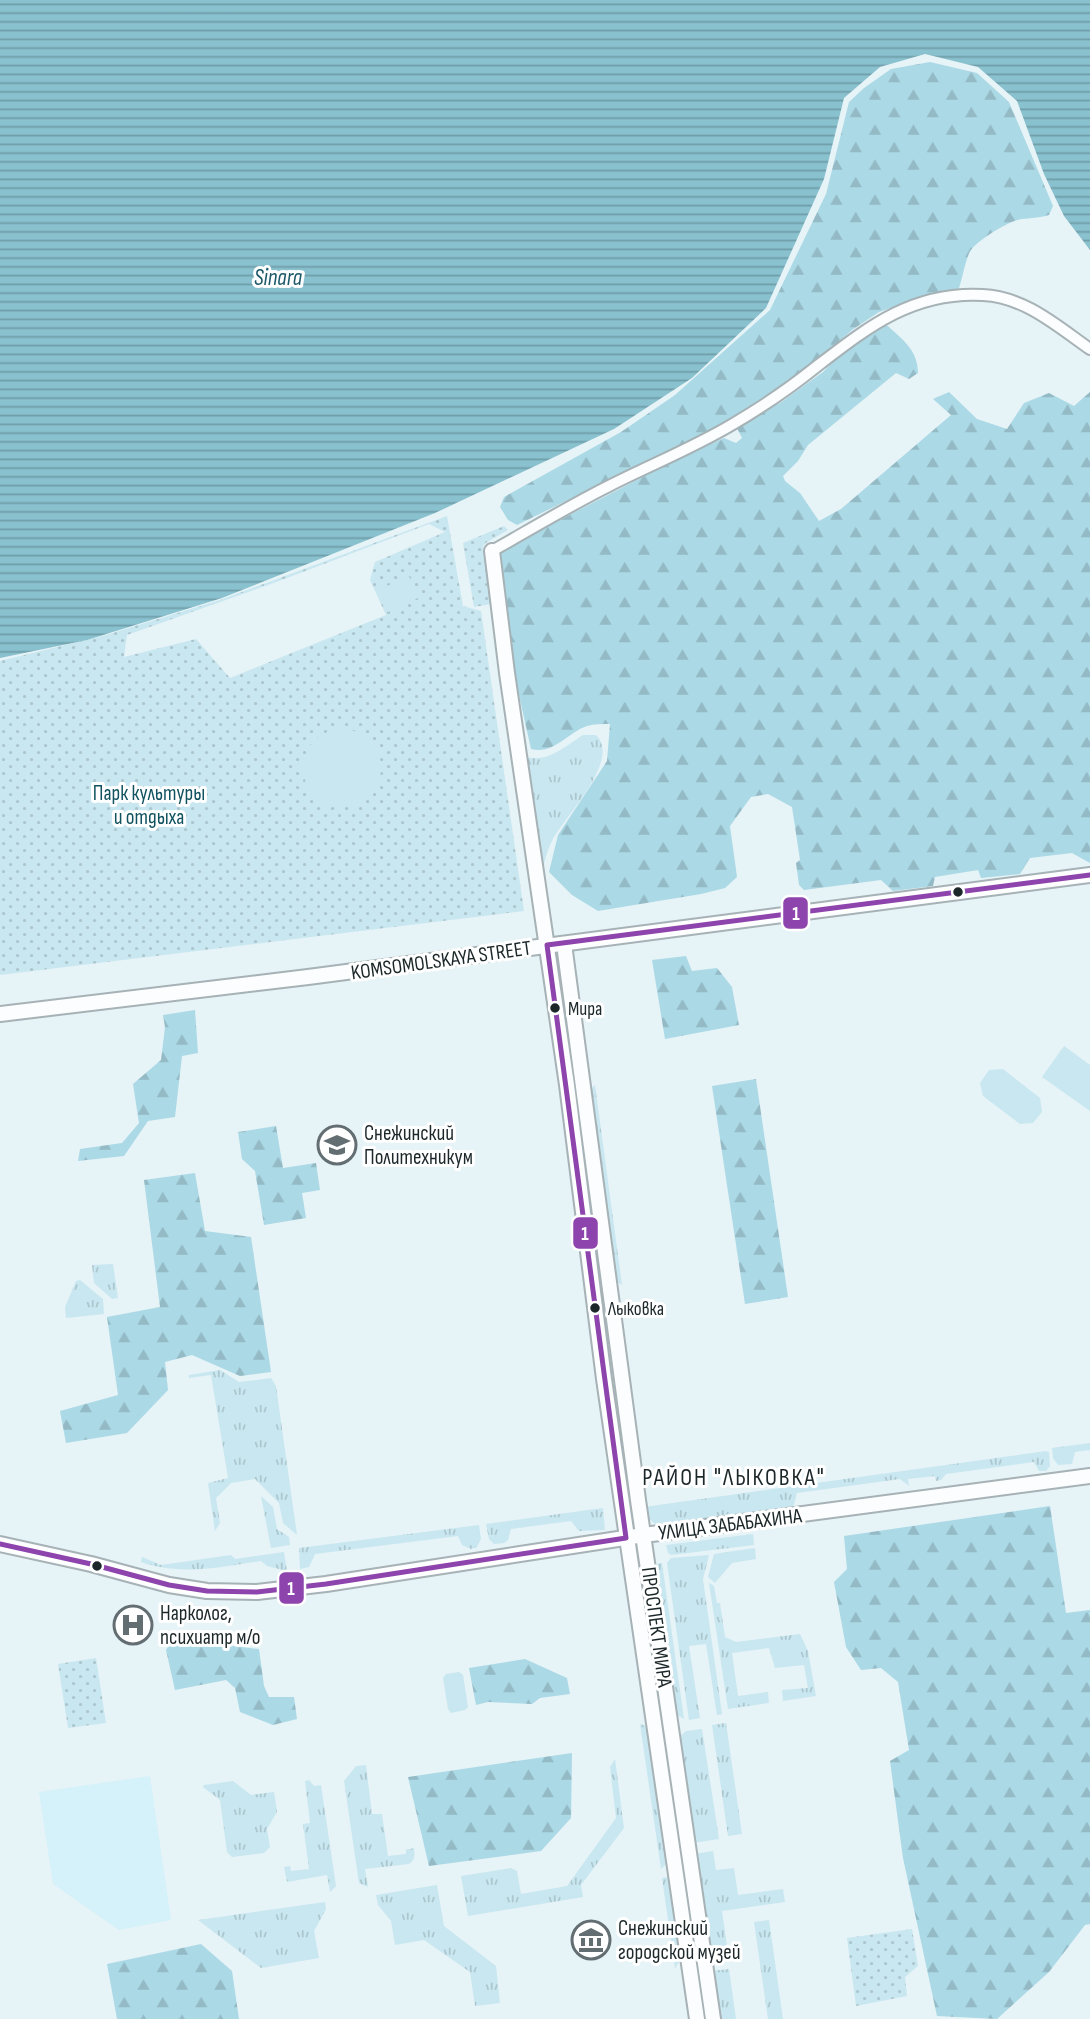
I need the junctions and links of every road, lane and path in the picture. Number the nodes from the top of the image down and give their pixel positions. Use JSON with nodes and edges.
{"nodes":[{"id":1,"x":1090,"y":349,"type":"edge"},
{"id":2,"x":492,"y":551,"type":"joint"},
{"id":3,"x":1090,"y":875,"type":"edge"},
{"id":4,"x":564,"y":944,"type":"junction"},
{"id":5,"x":547,"y":945,"type":"junction"},
{"id":6,"x":0,"y":1014,"type":"edge"},
{"id":7,"x":582,"y":1083,"type":"junction"},
{"id":8,"x":567,"y":1085,"type":"junction"},
{"id":9,"x":607,"y":1267,"type":"junction"},
{"id":10,"x":589,"y":1269,"type":"junction"},
{"id":11,"x":621,"y":1377,"type":"junction"},
{"id":12,"x":604,"y":1379,"type":"junction"},
{"id":13,"x":1090,"y":1476,"type":"edge"},
{"id":14,"x":644,"y":1535,"type":"junction"},
{"id":15,"x":626,"y":1538,"type":"junction"},
{"id":16,"x":0,"y":1544,"type":"edge"},
{"id":17,"x":706,"y":1968,"type":"junction"},
{"id":18,"x":691,"y":1970,"type":"junction"},
{"id":19,"x":697,"y":2019,"type":"edge"},
{"id":20,"x":713,"y":2019,"type":"edge"}],
"edges":[{"from":1,"to":2,"type":"street"},
{"from":2,"to":5,"type":"street","name":"ПРОСПЕКТ МИРА"},
{"from":3,"to":4,"type":"street","name":"KOMSOMOLSKAYA STREET"},
{"from":4,"to":5,"type":"street","name":"KOMSOMOLSKAYA STREET"},
{"from":4,"to":7,"type":"street","name":"ПРОСПЕКТ МИРА"},
{"from":5,"to":6,"type":"street","name":"KOMSOMOLSKAYA STREET"},
{"from":5,"to":8,"type":"street","name":"ПРОСПЕКТ МИРА"},
{"from":7,"to":8,"type":"street"},
{"from":7,"to":9,"type":"street","name":"ПРОСПЕКТ МИРА"},
{"from":8,"to":10,"type":"street","name":"ПРОСПЕКТ МИРА"},
{"from":9,"to":10,"type":"street"},
{"from":9,"to":11,"type":"street","name":"ПРОСПЕКТ МИРА"},
{"from":10,"to":12,"type":"street","name":"ПРОСПЕКТ МИРА"},
{"from":11,"to":12,"type":"street"},
{"from":11,"to":14,"type":"street","name":"ПРОСПЕКТ МИРА"},
{"from":12,"to":15,"type":"street","name":"ПРОСПЕКТ МИРА"},
{"from":13,"to":14,"type":"street","name":"УЛИЦА ЗАБАБАХИНА"},
{"from":14,"to":15,"type":"street","name":"УЛИЦА ЗАБАБАХИНА"},
{"from":14,"to":17,"type":"street","name":"ПРОСПЕКТ МИРА"},
{"from":15,"to":16,"type":"street","name":"УЛИЦА ЗАБАБАХИНА"},
{"from":15,"to":18,"type":"street","name":"ПРОСПЕКТ МИРА"},
{"from":17,"to":18,"type":"street"},
{"from":17,"to":20,"type":"street","name":"ПРОСПЕКТ МИРА"},
{"from":18,"to":19,"type":"street","name":"ПРОСПЕКТ МИРА"}]}
